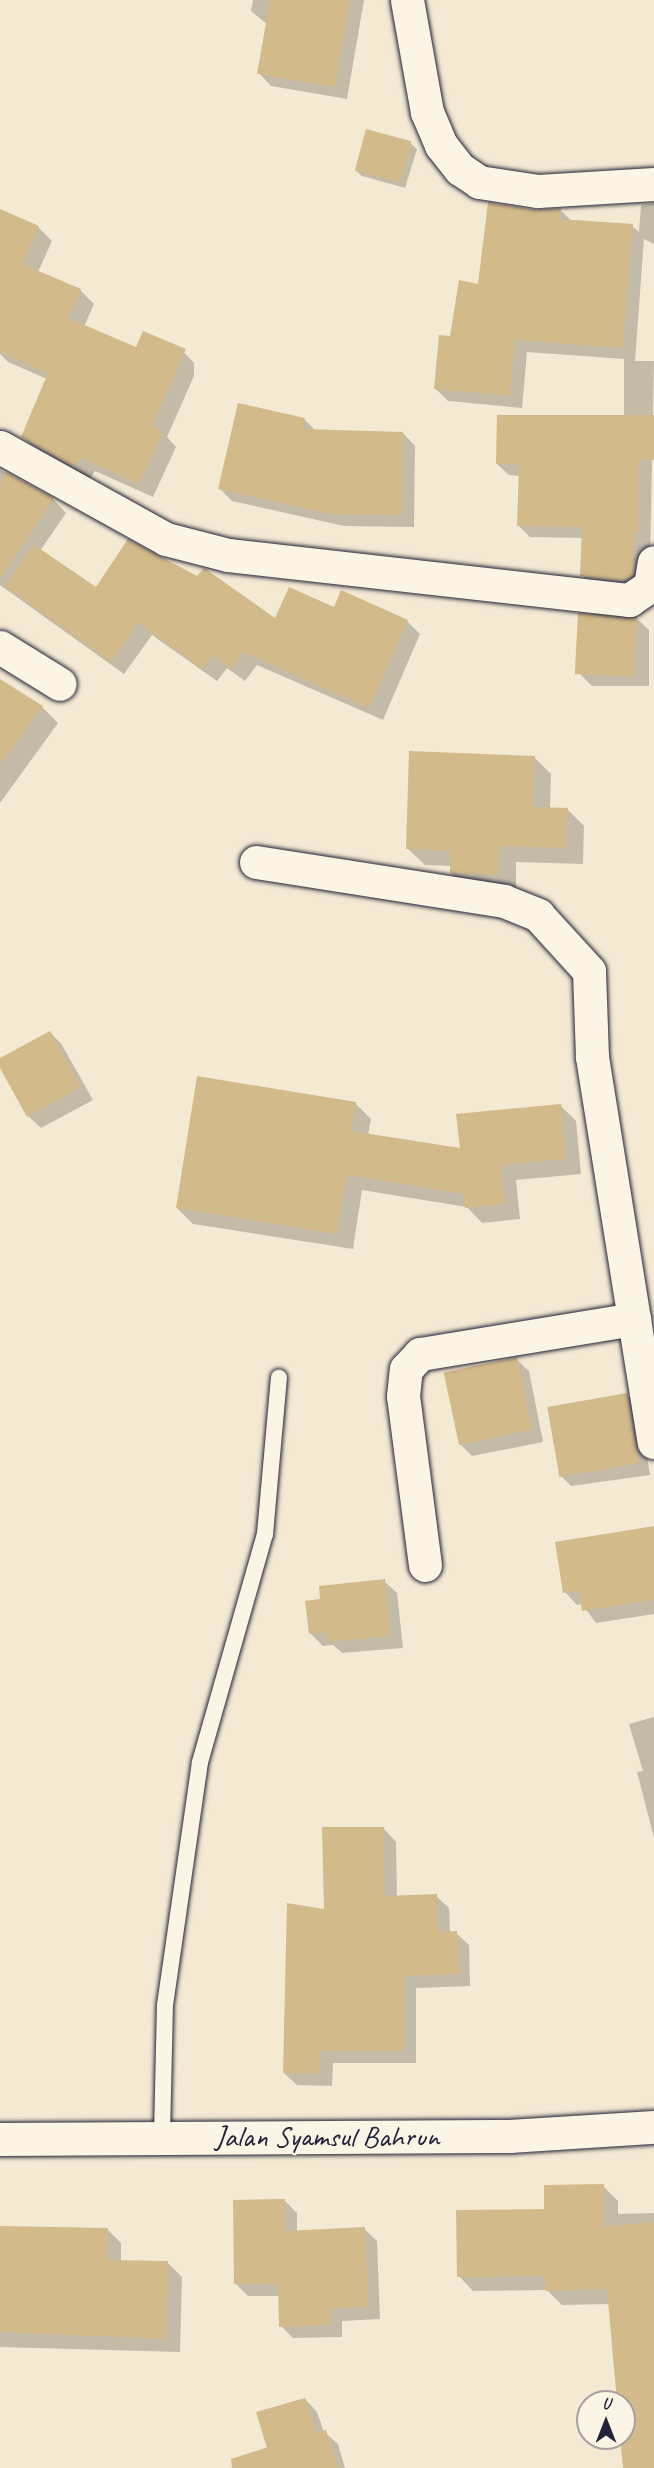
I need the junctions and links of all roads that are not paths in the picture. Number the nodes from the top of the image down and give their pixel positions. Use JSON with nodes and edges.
{"nodes":[{"id":1,"x":407,"y":0,"type":"edge"},
{"id":2,"x":654,"y":184,"type":"edge"},
{"id":3,"x":0,"y":447,"type":"edge"},
{"id":4,"x":654,"y":562,"type":"edge"},
{"id":5,"x":0,"y":647,"type":"edge"},
{"id":6,"x":60,"y":684,"type":"dead end"},
{"id":7,"x":256,"y":862,"type":"dead end"},
{"id":8,"x":634,"y":1319,"type":"junction"},
{"id":9,"x":279,"y":1378,"type":"dead end"},
{"id":10,"x":654,"y":1442,"type":"edge"},
{"id":11,"x":425,"y":1565,"type":"dead end"},
{"id":12,"x":654,"y":2127,"type":"edge"},
{"id":13,"x":162,"y":2136,"type":"junction"},
{"id":14,"x":0,"y":2139,"type":"edge"}],
"edges":[{"from":1,"to":2,"type":"street"},
{"from":3,"to":4,"type":"street"},
{"from":5,"to":6,"type":"street"},
{"from":7,"to":8,"type":"street"},
{"from":8,"to":10,"type":"street"},
{"from":8,"to":11,"type":"street"},
{"from":9,"to":13,"type":"lane"},
{"from":12,"to":13,"type":"street","name":"Jalan Syamsul Bahrun"},
{"from":13,"to":14,"type":"street","name":"Jalan Syamsul Bahrun"}]}
